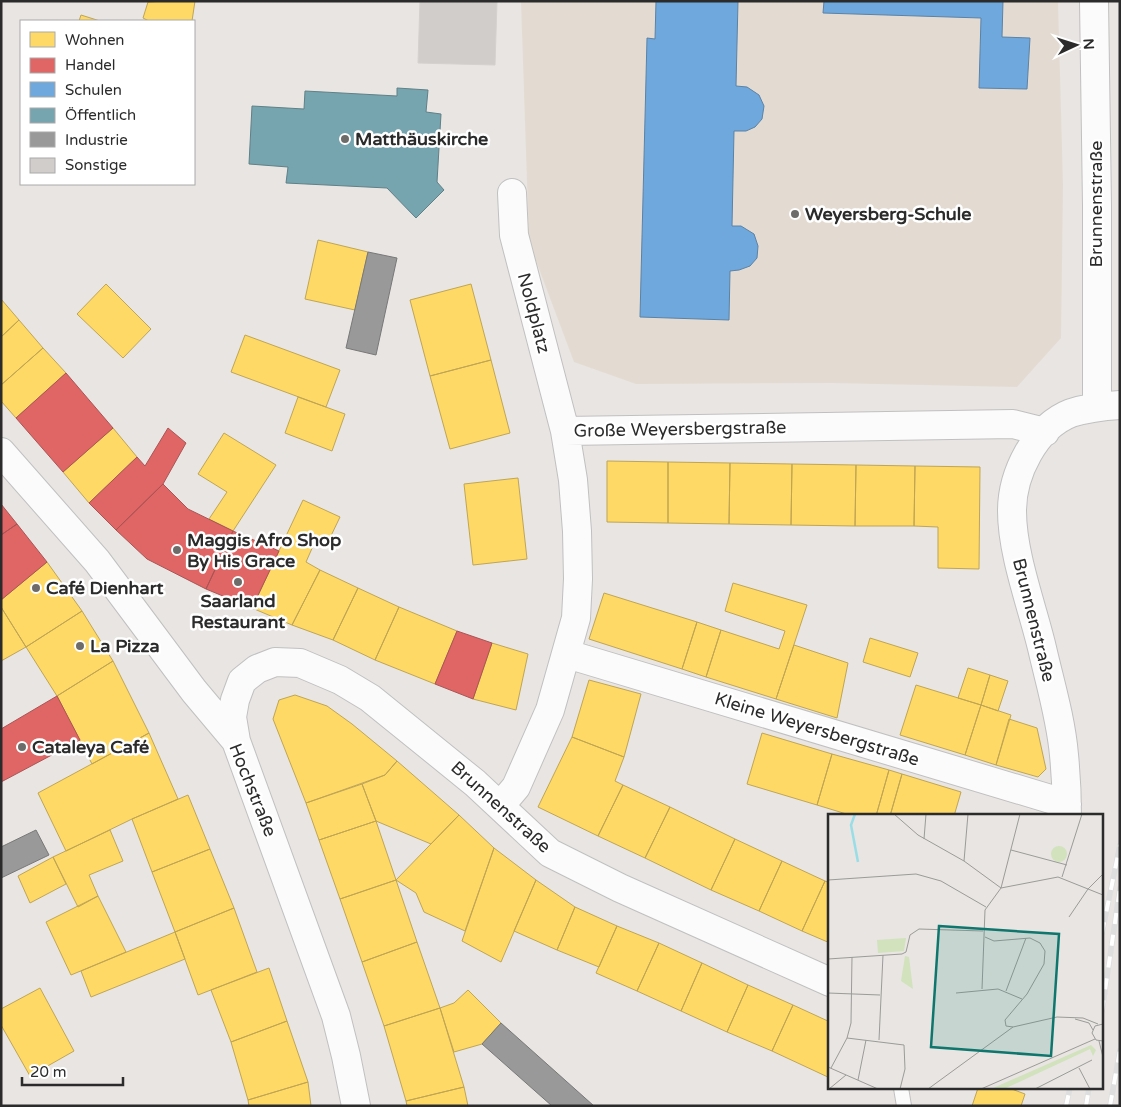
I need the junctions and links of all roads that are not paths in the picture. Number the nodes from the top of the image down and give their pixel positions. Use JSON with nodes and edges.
{"nodes":[{"id":1,"x":1094,"y":1,"type":"edge"},
{"id":2,"x":512,"y":193,"type":"dead end"},
{"id":3,"x":1108,"y":406,"type":"edge"},
{"id":4,"x":565,"y":431,"type":"junction"},
{"id":5,"x":1045,"y":432,"type":"junction"},
{"id":6,"x":1,"y":452,"type":"edge"},
{"id":7,"x":567,"y":654,"type":"junction"},
{"id":8,"x":236,"y":741,"type":"junction"},
{"id":9,"x":500,"y":806,"type":"junction"},
{"id":10,"x":1067,"y":810,"type":"edge"},
{"id":11,"x":828,"y":981,"type":"edge"},
{"id":12,"x":901,"y":1090,"type":"edge"},
{"id":13,"x":356,"y":1106,"type":"edge"},
{"id":14,"x":904,"y":1106,"type":"edge"}],
"edges":[{"from":1,"to":3,"type":"street","name":"Brunnenstraße"},
{"from":2,"to":4,"type":"street","name":"Noldplatz"},
{"from":3,"to":5,"type":"street"},
{"from":4,"to":5,"type":"street","name":"Große Weyersbergstraße"},
{"from":4,"to":7,"type":"street","name":"Große Weyersbergstraße"},
{"from":5,"to":10,"type":"street","name":"Brunnenstraße"},
{"from":6,"to":8,"type":"street","name":"Hochstraße"},
{"from":7,"to":9,"type":"street","name":"Große Weyersbergstraße"},
{"from":7,"to":10,"type":"street","name":"Kleine Weyersbergstraße"},
{"from":8,"to":9,"type":"street","name":"Brunnenstraße"},
{"from":8,"to":13,"type":"street","name":"Hochstraße"},
{"from":9,"to":11,"type":"street","name":"Brunnenstraße"},
{"from":12,"to":14,"type":"lane"}]}
